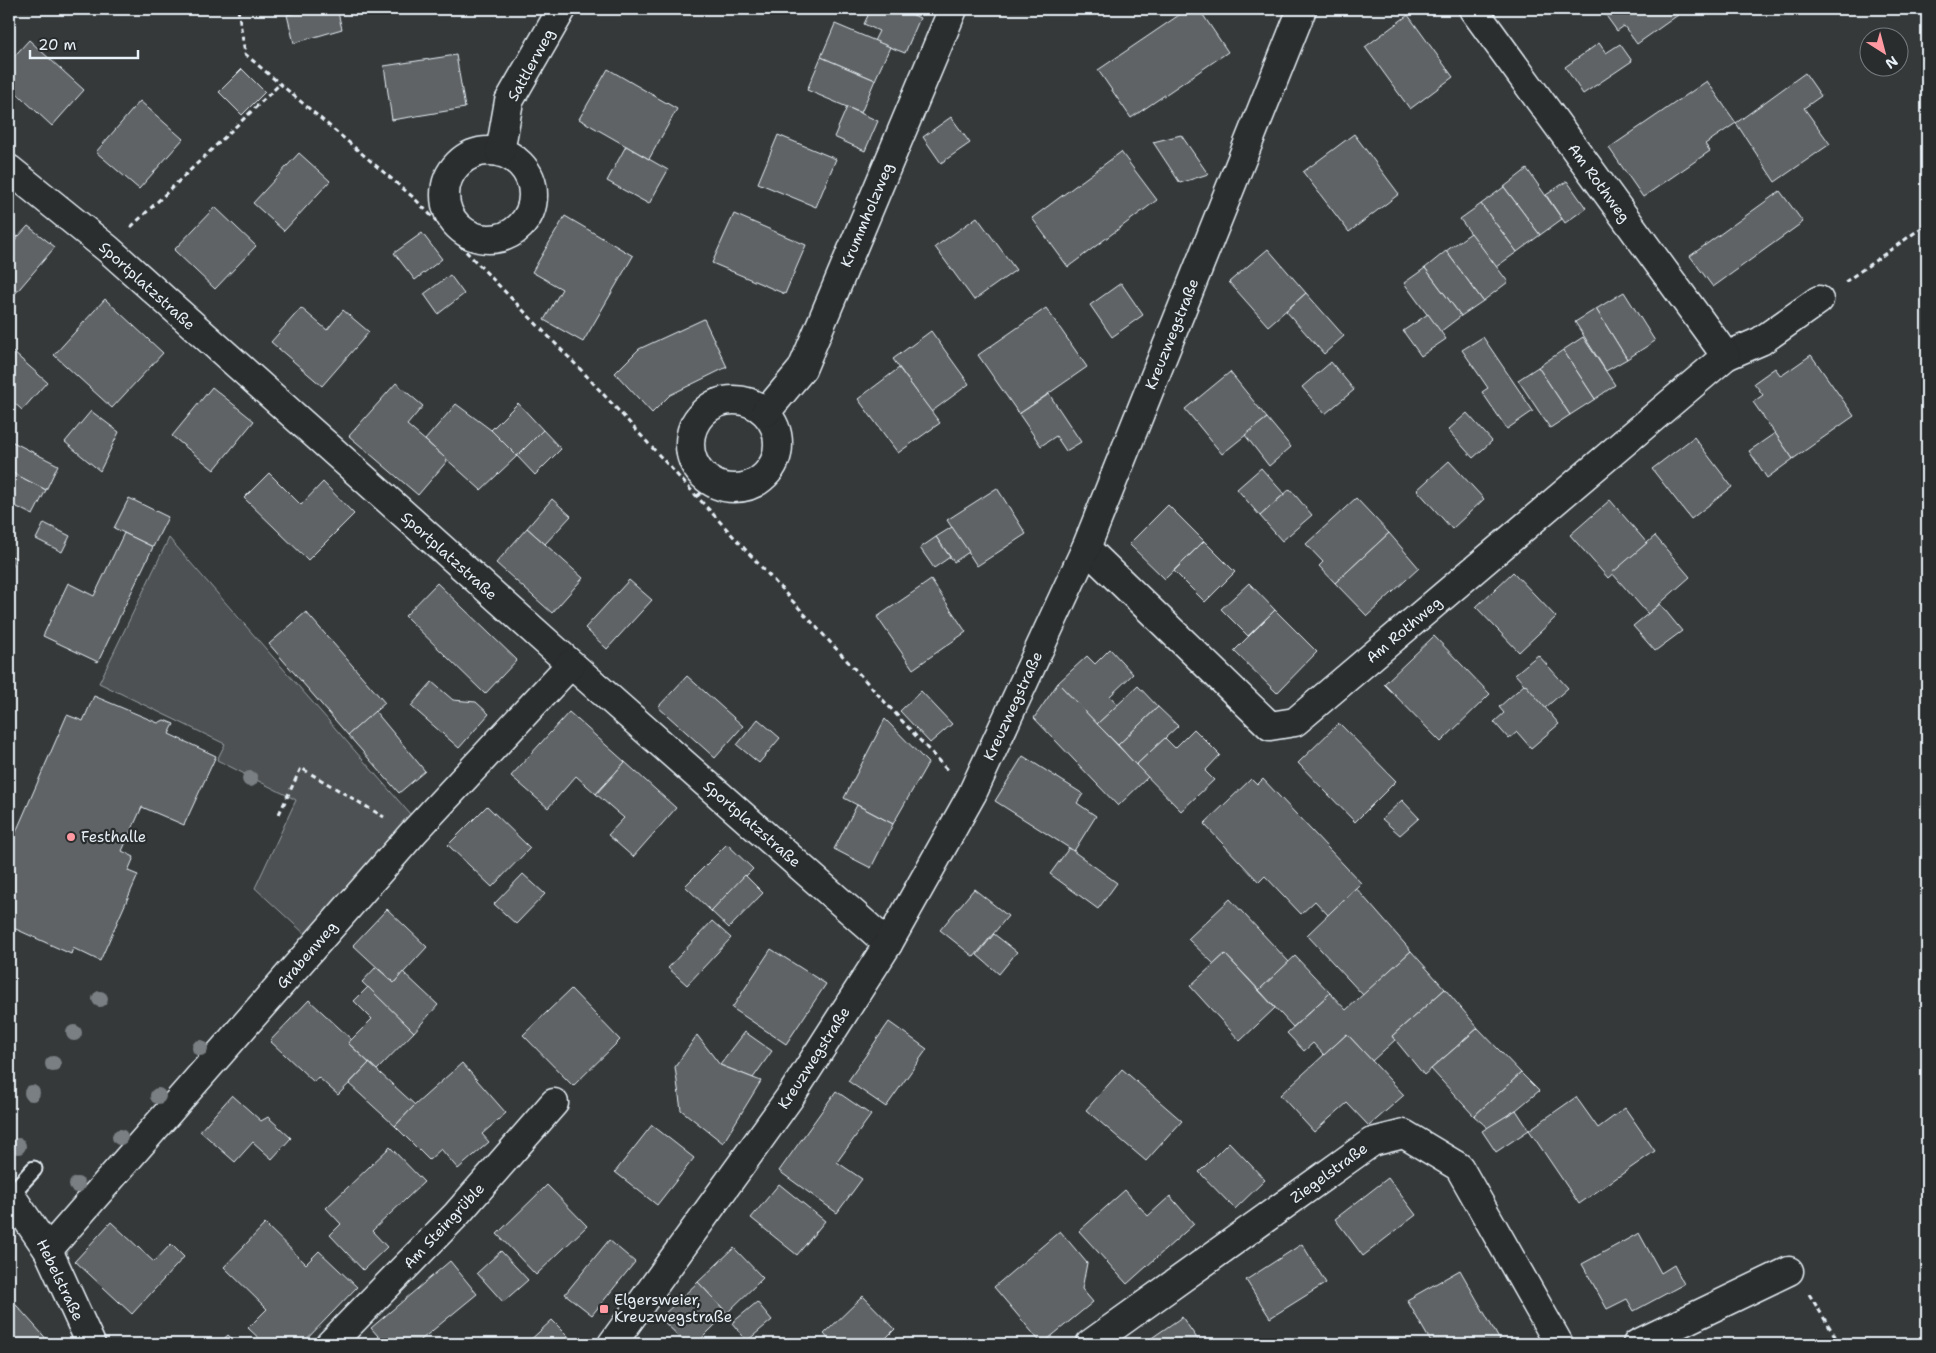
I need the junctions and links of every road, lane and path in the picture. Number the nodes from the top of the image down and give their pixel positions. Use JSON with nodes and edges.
{"nodes":[{"id":1,"x":238,"y":9,"type":"edge"},
{"id":2,"x":562,"y":9,"type":"edge"},
{"id":3,"x":954,"y":9,"type":"edge"},
{"id":4,"x":1302,"y":9,"type":"edge"},
{"id":5,"x":1473,"y":9,"type":"edge"},
{"id":6,"x":280,"y":84,"type":"junction"},
{"id":7,"x":500,"y":152,"type":"junction"},
{"id":8,"x":9,"y":169,"type":"edge"},
{"id":9,"x":1927,"y":224,"type":"edge"},
{"id":10,"x":460,"y":237,"type":"junction"},
{"id":11,"x":108,"y":249,"type":"junction"},
{"id":12,"x":1820,"y":300,"type":"joint"},
{"id":13,"x":1726,"y":356,"type":"junction"},
{"id":14,"x":766,"y":412,"type":"junction"},
{"id":15,"x":705,"y":490,"type":"junction"},
{"id":16,"x":1086,"y":548,"type":"junction"},
{"id":17,"x":571,"y":664,"type":"junction"},
{"id":18,"x":972,"y":794,"type":"junction"},
{"id":19,"x":278,"y":814,"type":"dead end"},
{"id":20,"x":413,"y":834,"type":"junction"},
{"id":21,"x":888,"y":944,"type":"junction"},
{"id":22,"x":554,"y":1103,"type":"dead end"},
{"id":23,"x":34,"y":1169,"type":"dead end"},
{"id":24,"x":10,"y":1194,"type":"edge"},
{"id":25,"x":48,"y":1250,"type":"junction"},
{"id":26,"x":1789,"y":1271,"type":"joint"},
{"id":27,"x":91,"y":1344,"type":"edge"},
{"id":28,"x":330,"y":1344,"type":"edge"},
{"id":29,"x":612,"y":1344,"type":"edge"},
{"id":30,"x":1090,"y":1344,"type":"edge"},
{"id":31,"x":1559,"y":1344,"type":"edge"},
{"id":32,"x":1637,"y":1344,"type":"edge"},
{"id":33,"x":1840,"y":1344,"type":"edge"}],
"edges":[{"from":1,"to":6,"type":"path"},
{"from":2,"to":7,"type":"street","name":"Sattlerweg"},
{"from":3,"to":14,"type":"street","name":"Krummholzweg"},
{"from":4,"to":16,"type":"street","name":"Kreuzwegstraße"},
{"from":5,"to":13,"type":"street","name":"Am Rothweg"},
{"from":6,"to":10,"type":"path"},
{"from":6,"to":11,"type":"path"},
{"from":7,"to":10,"type":"street"},
{"from":7,"to":10,"type":"street"},
{"from":8,"to":11,"type":"street","name":"Sportplatzstraße"},
{"from":9,"to":12,"type":"path"},
{"from":10,"to":15,"type":"path"},
{"from":11,"to":17,"type":"street","name":"Sportplatzstraße"},
{"from":12,"to":13,"type":"street","name":"Am Rothweg"},
{"from":13,"to":16,"type":"street","name":"Am Rothweg"},
{"from":14,"to":15,"type":"street"},
{"from":14,"to":15,"type":"street"},
{"from":15,"to":18,"type":"path"},
{"from":16,"to":18,"type":"street","name":"Kreuzwegstraße"},
{"from":17,"to":20,"type":"street","name":"Grabenweg"},
{"from":17,"to":21,"type":"street","name":"Sportplatzstraße"},
{"from":18,"to":21,"type":"street","name":"Kreuzwegstraße"},
{"from":19,"to":20,"type":"path"},
{"from":20,"to":25,"type":"street","name":"Grabenweg"},
{"from":21,"to":29,"type":"street","name":"Kreuzwegstraße"},
{"from":22,"to":28,"type":"street","name":"Am Steingrüble"},
{"from":23,"to":24,"type":"lane"},
{"from":24,"to":25,"type":"street","name":"Hebelstraße"},
{"from":25,"to":27,"type":"street","name":"Hebelstraße"},
{"from":26,"to":32,"type":"street"},
{"from":26,"to":33,"type":"path"},
{"from":30,"to":31,"type":"street","name":"Ziegelstraße"}]}
